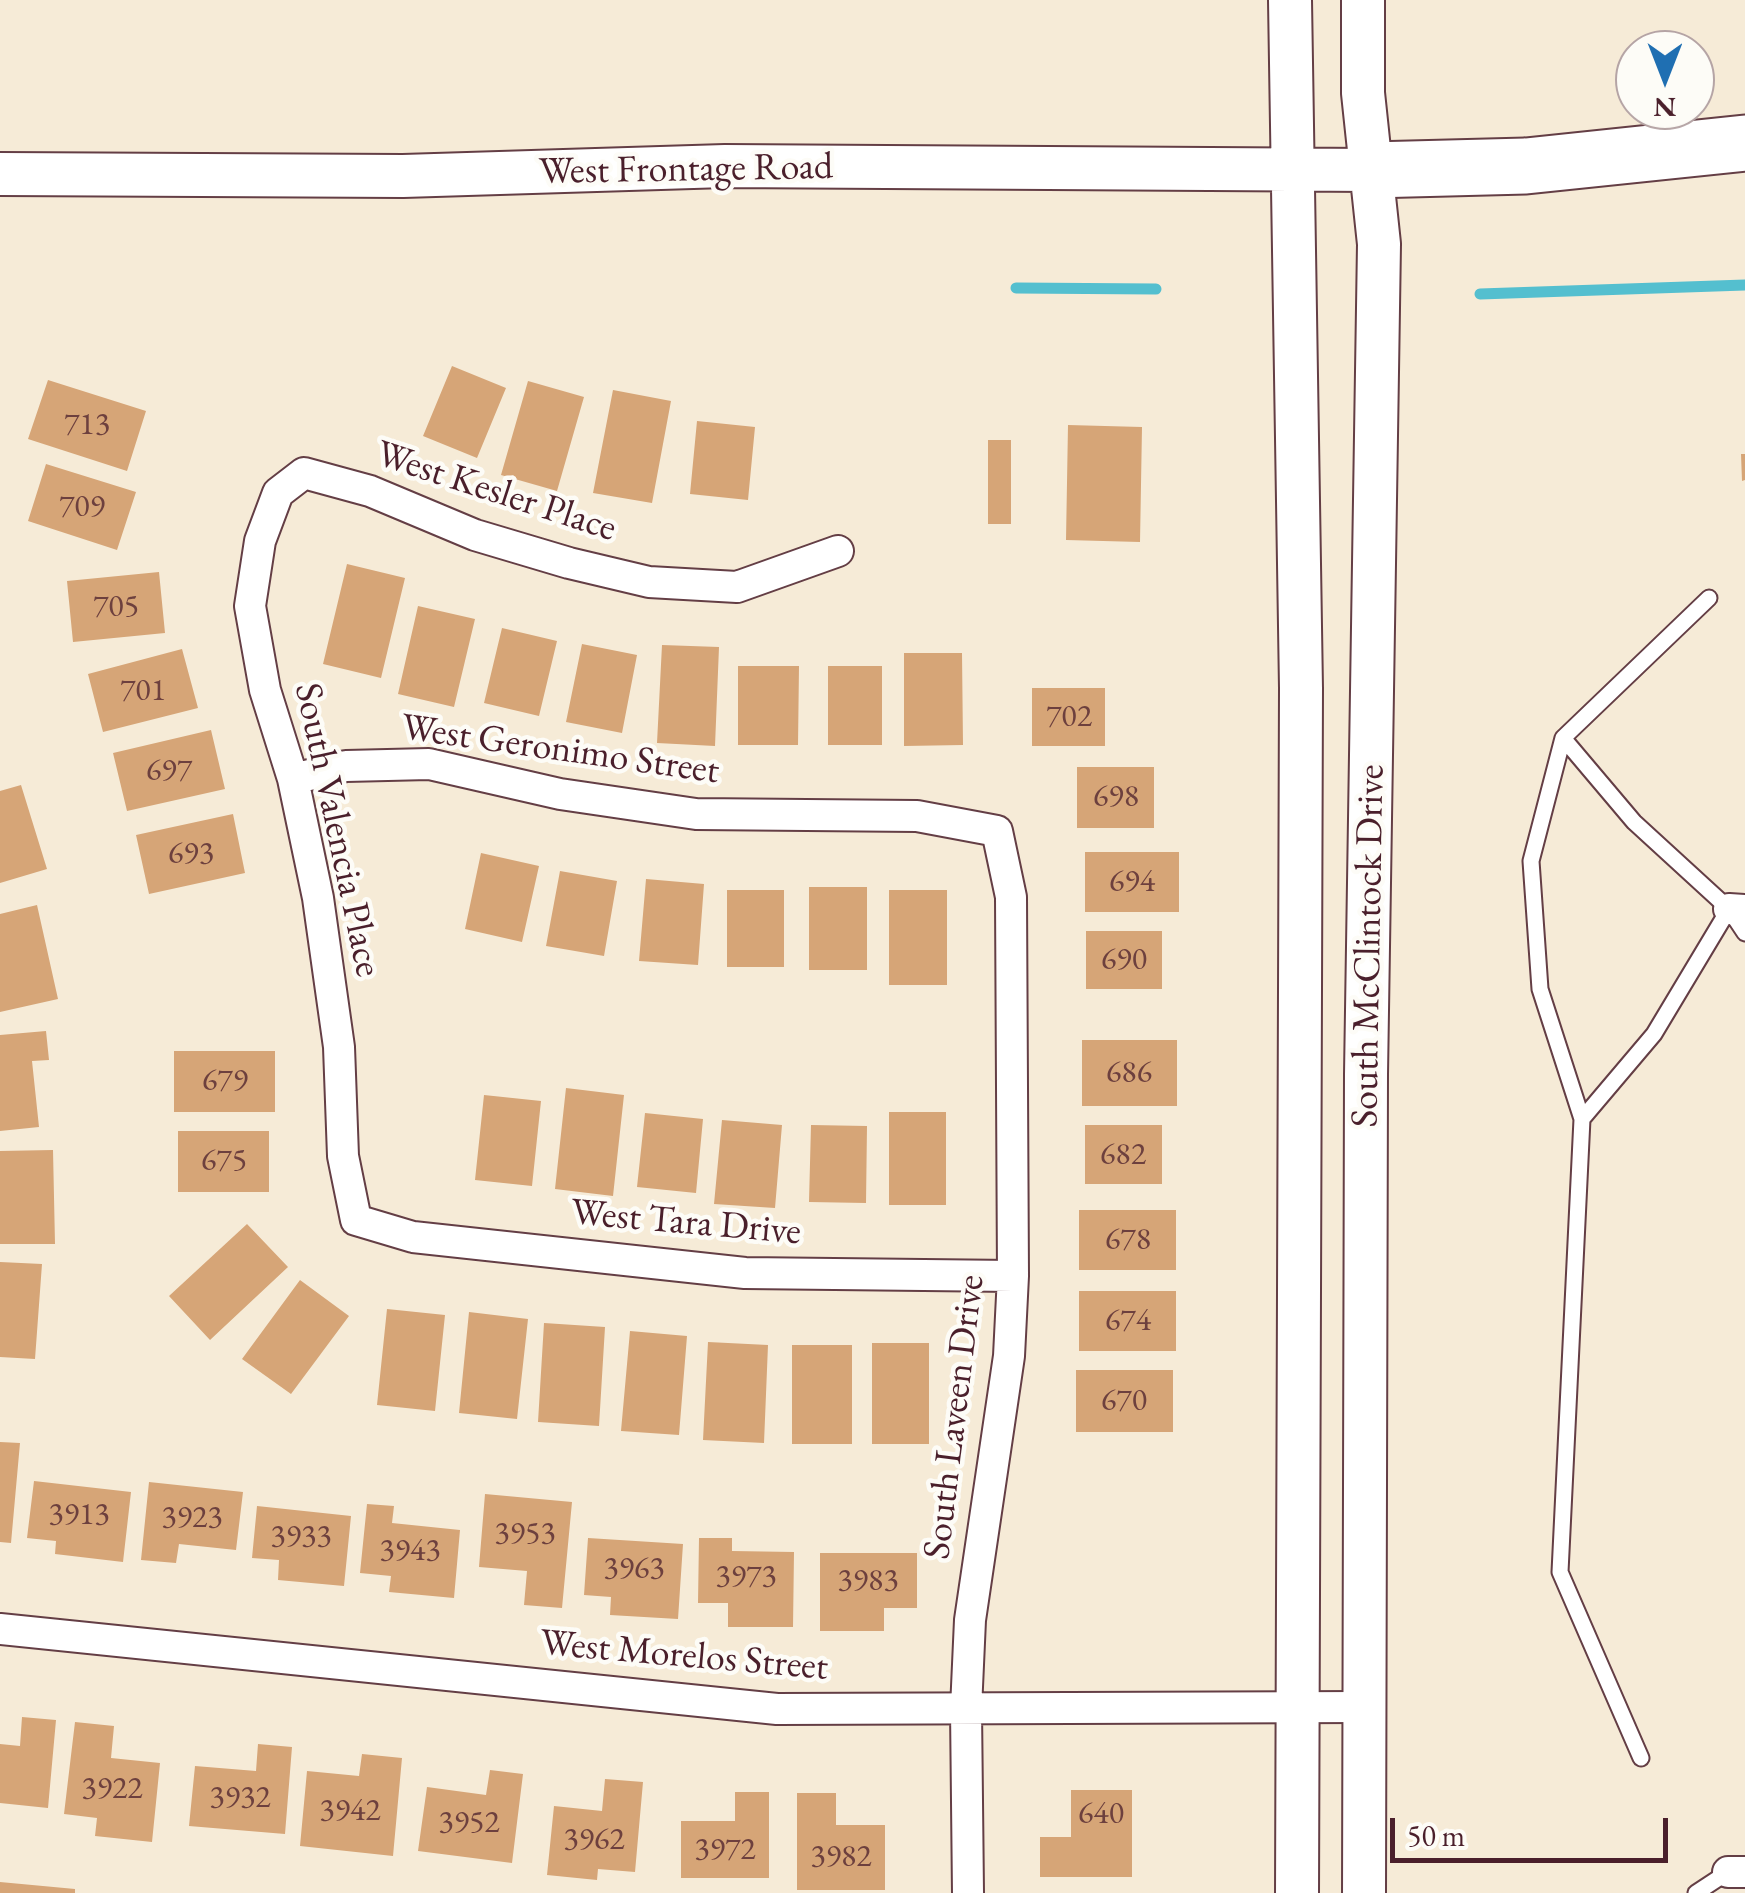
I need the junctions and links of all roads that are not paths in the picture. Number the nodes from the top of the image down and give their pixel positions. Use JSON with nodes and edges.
{"nodes":[{"id":1,"x":1289,"y":12,"type":"edge"},
{"id":2,"x":1363,"y":13,"type":"edge"},
{"id":3,"x":1745,"y":143,"type":"edge"},
{"id":4,"x":1294,"y":169,"type":"junction"},
{"id":5,"x":1372,"y":170,"type":"junction"},
{"id":6,"x":0,"y":174,"type":"edge"},
{"id":7,"x":304,"y":473,"type":"joint"},
{"id":8,"x":838,"y":552,"type":"dead end"},
{"id":9,"x":1709,"y":598,"type":"dead end"},
{"id":10,"x":1563,"y":738,"type":"junction"},
{"id":11,"x":293,"y":779,"type":"junction"},
{"id":12,"x":997,"y":831,"type":"joint"},
{"id":13,"x":1740,"y":917,"type":"edge"},
{"id":14,"x":1582,"y":1119,"type":"junction"},
{"id":15,"x":356,"y":1220,"type":"joint"},
{"id":16,"x":1014,"y":1276,"type":"junction"},
{"id":17,"x":0,"y":1629,"type":"edge"},
{"id":18,"x":1364,"y":1708,"type":"junction"},
{"id":19,"x":966,"y":1709,"type":"junction"},
{"id":20,"x":1298,"y":1709,"type":"junction"},
{"id":21,"x":1641,"y":1758,"type":"dead end"},
{"id":22,"x":1737,"y":1872,"type":"edge"},
{"id":23,"x":968,"y":1893,"type":"edge"},
{"id":24,"x":1297,"y":1893,"type":"edge"},
{"id":25,"x":1364,"y":1893,"type":"edge"},
{"id":26,"x":1696,"y":1893,"type":"edge"}],
"edges":[{"from":1,"to":4,"type":"main road","name":"South McClintock Drive"},
{"from":2,"to":5,"type":"main road","name":"South McClintock Drive"},
{"from":3,"to":5,"type":"highway"},
{"from":4,"to":5,"type":"main road","name":"West Frontage Road"},
{"from":4,"to":6,"type":"main road","name":"West Frontage Road"},
{"from":4,"to":20,"type":"main road","name":"South McClintock Drive"},
{"from":5,"to":18,"type":"main road","name":"South McClintock Drive"},
{"from":7,"to":8,"type":"street","name":"West Kesler Place"},
{"from":7,"to":11,"type":"street","name":"South Valencia Place"},
{"from":9,"to":10,"type":"lane"},
{"from":10,"to":13,"type":"lane"},
{"from":10,"to":14,"type":"lane"},
{"from":11,"to":12,"type":"street","name":"West Geronimo Street"},
{"from":11,"to":15,"type":"street","name":"South Valencia Place"},
{"from":12,"to":16,"type":"street","name":"South Laveen Drive"},
{"from":13,"to":14,"type":"lane"},
{"from":14,"to":21,"type":"lane"},
{"from":15,"to":16,"type":"street","name":"West Tara Drive"},
{"from":16,"to":19,"type":"street","name":"South Laveen Drive"},
{"from":17,"to":19,"type":"street","name":"West Morelos Street"},
{"from":18,"to":20,"type":"street","name":"West Morelos Street"},
{"from":18,"to":25,"type":"main road","name":"South McClintock Drive"},
{"from":19,"to":20,"type":"street","name":"West Morelos Street"},
{"from":19,"to":23,"type":"street","name":"South Laveen Drive"},
{"from":20,"to":24,"type":"main road","name":"South McClintock Drive"},
{"from":22,"to":26,"type":"lane"}]}
